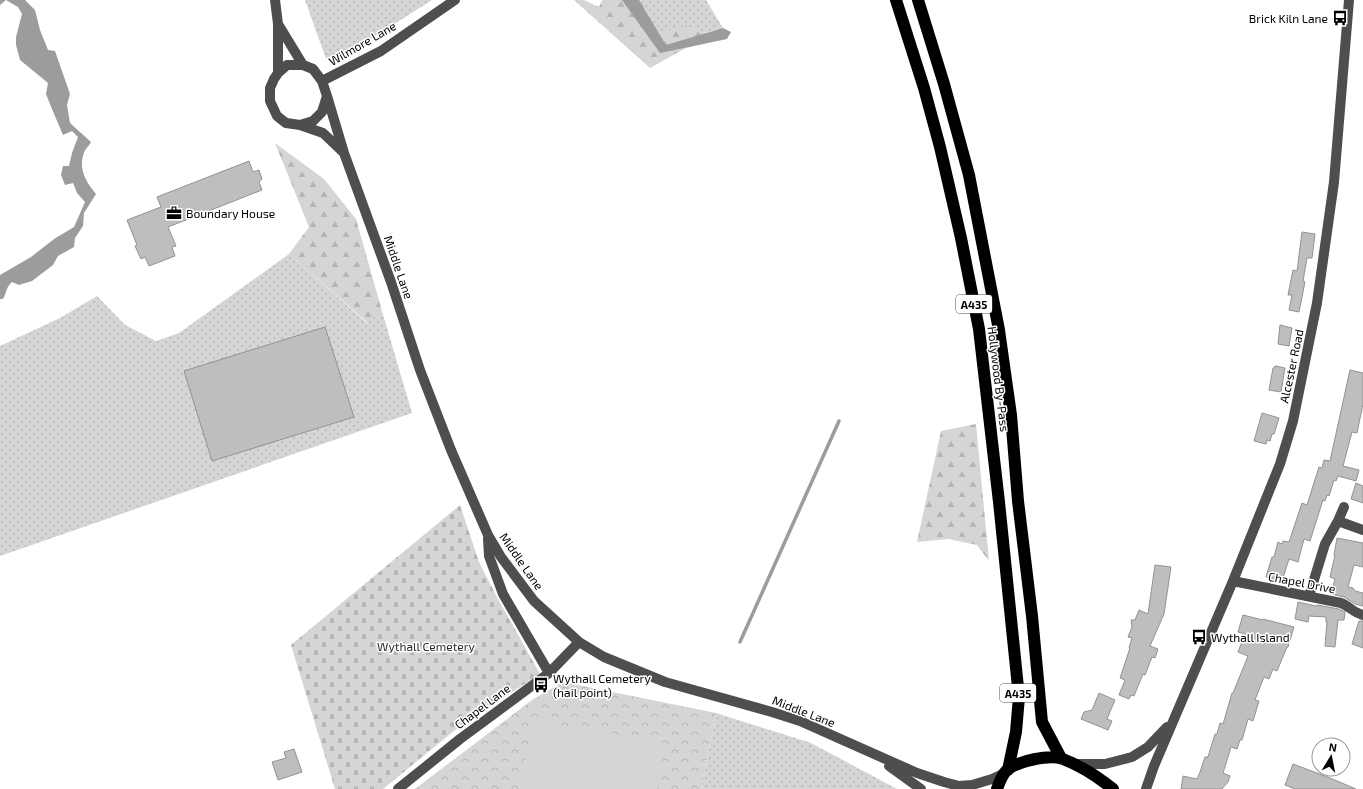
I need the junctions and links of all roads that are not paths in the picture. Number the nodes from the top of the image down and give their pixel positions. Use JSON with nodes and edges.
{"nodes":[{"id":1,"x":275,"y":0,"type":"edge"},
{"id":2,"x":455,"y":0,"type":"edge"},
{"id":3,"x":896,"y":0,"type":"edge"},
{"id":4,"x":918,"y":0,"type":"edge"},
{"id":5,"x":1349,"y":0,"type":"edge"},
{"id":6,"x":278,"y":24,"type":"junction"},
{"id":7,"x":303,"y":65,"type":"junction"},
{"id":8,"x":278,"y":73,"type":"junction"},
{"id":9,"x":322,"y":81,"type":"junction"},
{"id":10,"x":327,"y":96,"type":"junction"},
{"id":11,"x":300,"y":125,"type":"junction"},
{"id":12,"x":344,"y":153,"type":"junction"},
{"id":13,"x":1344,"y":507,"type":"dead end"},
{"id":14,"x":1338,"y":521,"type":"junction"},
{"id":15,"x":1363,"y":530,"type":"edge"},
{"id":16,"x":488,"y":535,"type":"junction"},
{"id":17,"x":1233,"y":581,"type":"junction"},
{"id":18,"x":1309,"y":596,"type":"junction"},
{"id":19,"x":1363,"y":615,"type":"edge"},
{"id":20,"x":579,"y":642,"type":"junction"},
{"id":21,"x":549,"y":673,"type":"junction"},
{"id":22,"x":1175,"y":717,"type":"junction"},
{"id":23,"x":860,"y":748,"type":"junction"},
{"id":24,"x":1061,"y":758,"type":"junction"},
{"id":25,"x":1073,"y":764,"type":"junction"},
{"id":26,"x":1006,"y":771,"type":"junction"},
{"id":27,"x":398,"y":789,"type":"edge"},
{"id":28,"x":921,"y":789,"type":"edge"},
{"id":29,"x":997,"y":789,"type":"edge"},
{"id":30,"x":1113,"y":789,"type":"edge"},
{"id":31,"x":1146,"y":789,"type":"edge"}],
"edges":[{"from":1,"to":6,"type":"street","name":"Middle Lane"},
{"from":2,"to":9,"type":"street","name":"Wilmore Lane"},
{"from":3,"to":26,"type":"highway","name":"Hollywood By-Pass","number":"A435"},
{"from":4,"to":24,"type":"highway","name":"Hollywood By-Pass","number":"A435"},
{"from":5,"to":17,"type":"street","name":"Alcester Road"},
{"from":6,"to":7,"type":"street","name":"Middle Lane"},
{"from":6,"to":8,"type":"street","name":"Middle Lane"},
{"from":7,"to":8,"type":"street"},
{"from":7,"to":9,"type":"street","name":"Middle Lane"},
{"from":8,"to":11,"type":"street","name":"Middle Lane"},
{"from":9,"to":10,"type":"street","name":"Middle Lane"},
{"from":10,"to":11,"type":"street"},
{"from":10,"to":12,"type":"street","name":"Middle Lane"},
{"from":11,"to":12,"type":"street","name":"Middle Lane"},
{"from":12,"to":16,"type":"street","name":"Middle Lane"},
{"from":13,"to":14,"type":"street"},
{"from":14,"to":15,"type":"street"},
{"from":14,"to":18,"type":"street"},
{"from":16,"to":20,"type":"street","name":"Middle Lane"},
{"from":16,"to":21,"type":"street"},
{"from":17,"to":18,"type":"street","name":"Chapel Drive"},
{"from":17,"to":22,"type":"street","name":"Alcester Road"},
{"from":18,"to":19,"type":"street","name":"Chapel Drive"},
{"from":20,"to":21,"type":"street","name":"Chapel Lane"},
{"from":20,"to":23,"type":"street","name":"Middle Lane"},
{"from":21,"to":27,"type":"street","name":"Chapel Lane"},
{"from":22,"to":25,"type":"street","name":"Alcester Road"},
{"from":22,"to":31,"type":"street","name":"Alcester Road"},
{"from":23,"to":26,"type":"street","name":"Middle Lane"},
{"from":23,"to":28,"type":"street","name":"Middle Lane"},
{"from":24,"to":25,"type":"highway"},
{"from":24,"to":26,"type":"highway"},
{"from":25,"to":30,"type":"highway"},
{"from":26,"to":29,"type":"highway","name":"Hollywood By-Pass"}]}
